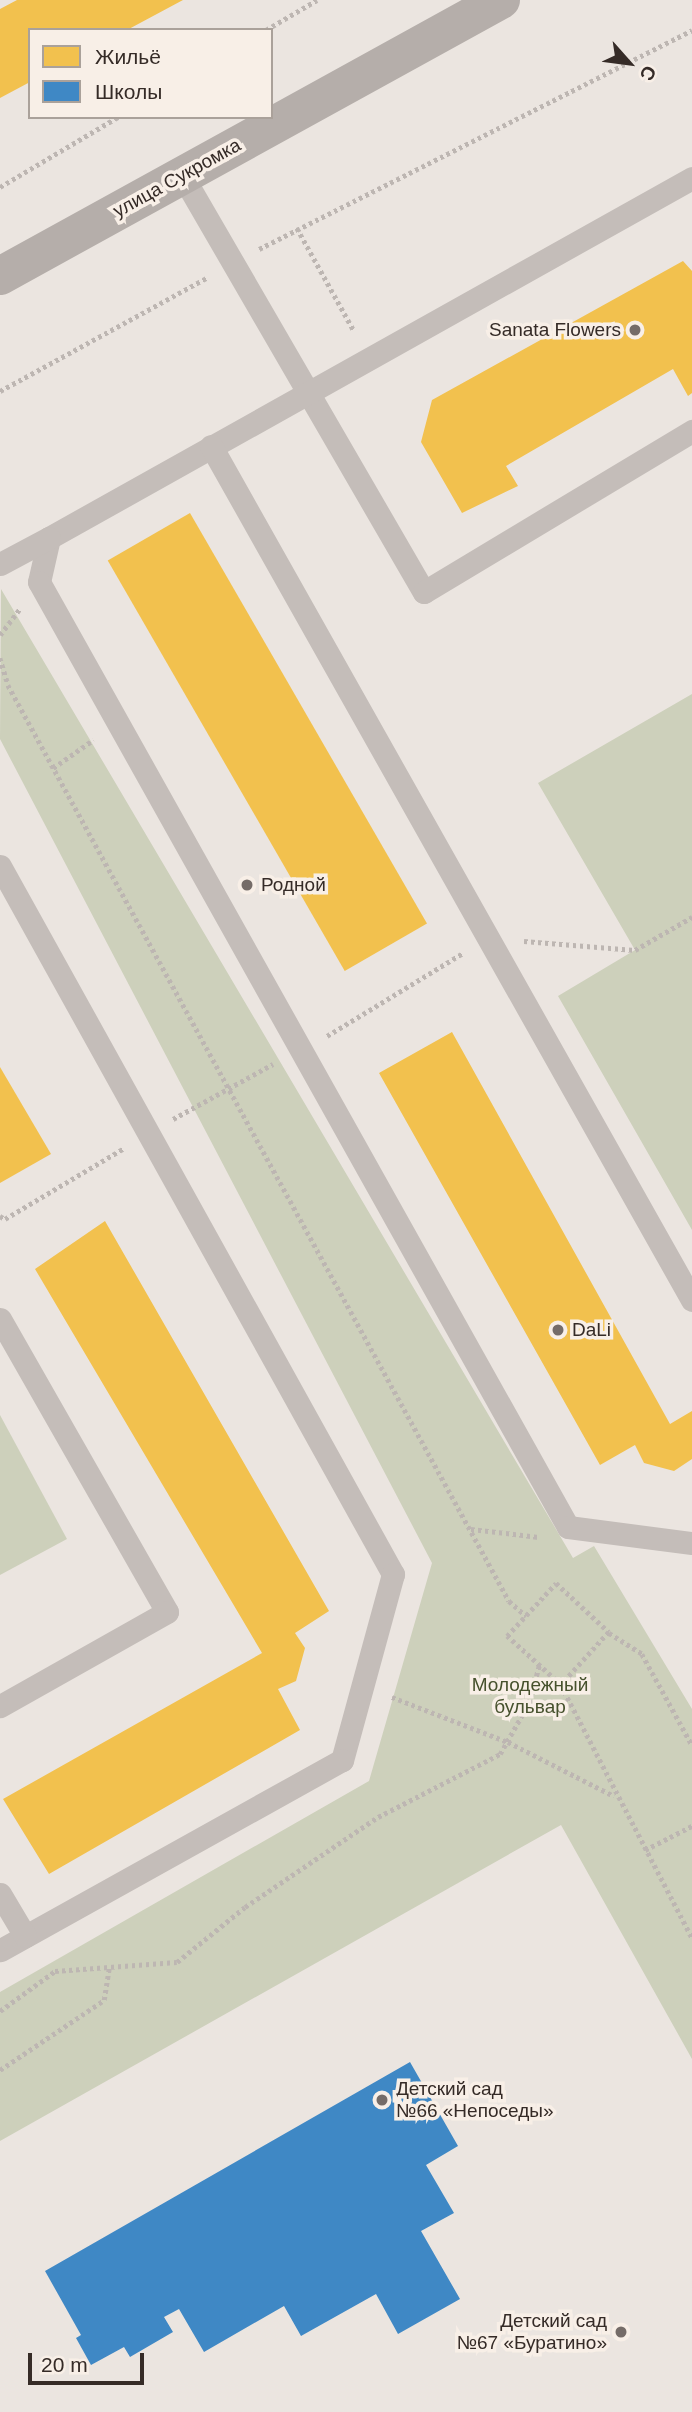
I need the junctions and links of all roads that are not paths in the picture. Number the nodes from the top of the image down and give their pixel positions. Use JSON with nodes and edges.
{"nodes":[{"id":1,"x":481,"y":5,"type":"edge"},
{"id":2,"x":182,"y":175,"type":"junction"},
{"id":3,"x":692,"y":178,"type":"edge"},
{"id":4,"x":0,"y":276,"type":"edge"},
{"id":5,"x":304,"y":392,"type":"junction"},
{"id":6,"x":692,"y":431,"type":"edge"},
{"id":7,"x":211,"y":446,"type":"junction"},
{"id":8,"x":49,"y":537,"type":"junction"},
{"id":9,"x":0,"y":564,"type":"edge"},
{"id":10,"x":0,"y":866,"type":"edge"},
{"id":11,"x":692,"y":1300,"type":"edge"},
{"id":12,"x":0,"y":1319,"type":"edge"},
{"id":13,"x":692,"y":1543,"type":"edge"},
{"id":14,"x":0,"y":1706,"type":"edge"},
{"id":15,"x":0,"y":1894,"type":"edge"},
{"id":16,"x":24,"y":1936,"type":"junction"},
{"id":17,"x":0,"y":1950,"type":"edge"}],
"edges":[{"from":1,"to":2,"type":"street","name":"улица Сукромка"},
{"from":2,"to":4,"type":"street","name":"улица Сукромка"},
{"from":2,"to":5,"type":"lane"},
{"from":3,"to":5,"type":"lane"},
{"from":5,"to":6,"type":"lane"},
{"from":5,"to":7,"type":"lane"},
{"from":7,"to":8,"type":"lane"},
{"from":7,"to":11,"type":"lane"},
{"from":8,"to":9,"type":"lane"},
{"from":8,"to":13,"type":"lane"},
{"from":10,"to":16,"type":"lane"},
{"from":12,"to":14,"type":"lane"},
{"from":15,"to":16,"type":"lane"},
{"from":16,"to":17,"type":"lane"}]}
